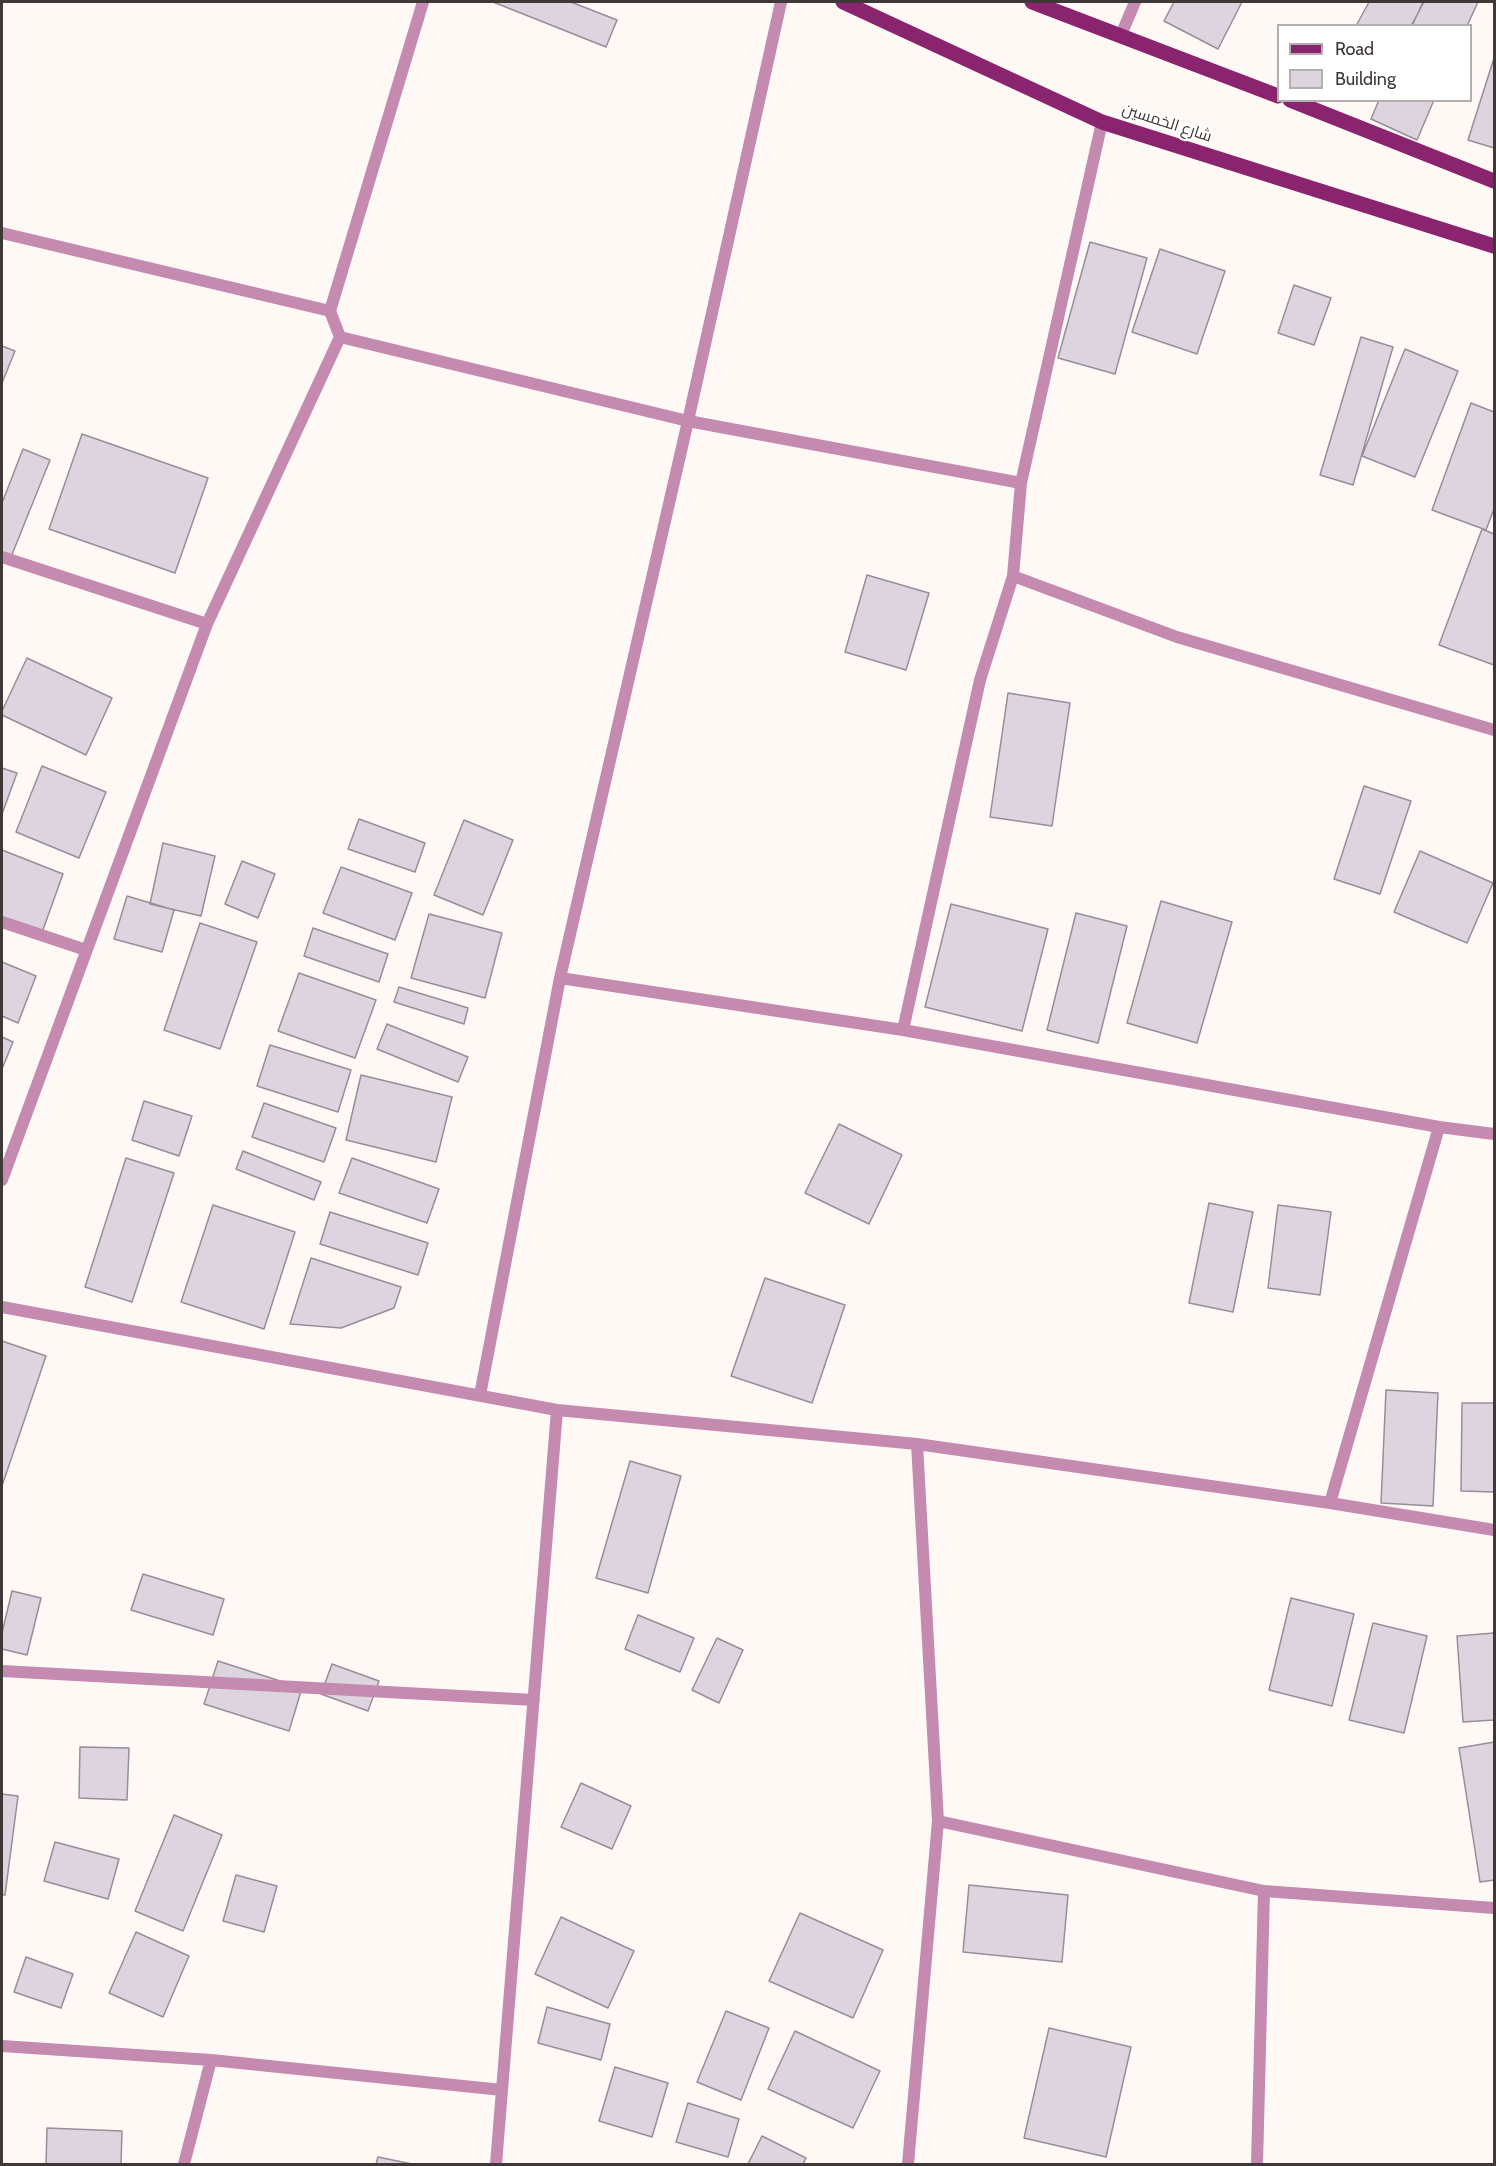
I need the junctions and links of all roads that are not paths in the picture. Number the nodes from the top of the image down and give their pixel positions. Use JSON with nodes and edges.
{"nodes":[{"id":1,"x":423,"y":2,"type":"edge"},
{"id":2,"x":781,"y":2,"type":"edge"},
{"id":3,"x":843,"y":2,"type":"edge"},
{"id":4,"x":1032,"y":2,"type":"edge"},
{"id":5,"x":1135,"y":2,"type":"edge"},
{"id":6,"x":1121,"y":34,"type":"junction"},
{"id":7,"x":1277,"y":96,"type":"edge"},
{"id":8,"x":1295,"y":102,"type":"edge"},
{"id":9,"x":1102,"y":122,"type":"junction"},
{"id":10,"x":1494,"y":181,"type":"edge"},
{"id":11,"x":2,"y":233,"type":"edge"},
{"id":12,"x":1494,"y":246,"type":"edge"},
{"id":13,"x":330,"y":310,"type":"junction"},
{"id":14,"x":340,"y":337,"type":"junction"},
{"id":15,"x":688,"y":421,"type":"junction"},
{"id":16,"x":1021,"y":483,"type":"junction"},
{"id":17,"x":2,"y":557,"type":"edge"},
{"id":18,"x":1013,"y":576,"type":"junction"},
{"id":19,"x":207,"y":624,"type":"junction"},
{"id":20,"x":1494,"y":730,"type":"edge"},
{"id":21,"x":2,"y":922,"type":"edge"},
{"id":22,"x":86,"y":950,"type":"junction"},
{"id":23,"x":560,"y":978,"type":"junction"},
{"id":24,"x":903,"y":1030,"type":"junction"},
{"id":25,"x":1439,"y":1127,"type":"junction"},
{"id":26,"x":1494,"y":1134,"type":"edge"},
{"id":27,"x":2,"y":1180,"type":"edge"},
{"id":28,"x":2,"y":1307,"type":"edge"},
{"id":29,"x":480,"y":1395,"type":"junction"},
{"id":30,"x":557,"y":1410,"type":"junction"},
{"id":31,"x":917,"y":1444,"type":"junction"},
{"id":32,"x":1330,"y":1503,"type":"junction"},
{"id":33,"x":1494,"y":1530,"type":"edge"},
{"id":34,"x":2,"y":1671,"type":"edge"},
{"id":35,"x":534,"y":1700,"type":"junction"},
{"id":36,"x":938,"y":1821,"type":"junction"},
{"id":37,"x":1264,"y":1891,"type":"junction"},
{"id":38,"x":1494,"y":1908,"type":"edge"},
{"id":39,"x":2,"y":2046,"type":"edge"},
{"id":40,"x":211,"y":2060,"type":"junction"},
{"id":41,"x":502,"y":2090,"type":"junction"},
{"id":42,"x":184,"y":2164,"type":"edge"},
{"id":43,"x":496,"y":2164,"type":"edge"},
{"id":44,"x":908,"y":2164,"type":"edge"},
{"id":45,"x":1257,"y":2164,"type":"edge"}],
"edges":[{"from":1,"to":13,"type":"street"},
{"from":2,"to":15,"type":"street"},
{"from":3,"to":9,"type":"main road","name":"شارع الخمسين"},
{"from":4,"to":6,"type":"main road"},
{"from":5,"to":6,"type":"street"},
{"from":6,"to":7,"type":"main road"},
{"from":8,"to":10,"type":"main road"},
{"from":9,"to":12,"type":"main road","name":"شارع الخمسين"},
{"from":9,"to":16,"type":"street"},
{"from":11,"to":13,"type":"street"},
{"from":13,"to":14,"type":"street"},
{"from":14,"to":15,"type":"street"},
{"from":14,"to":19,"type":"street"},
{"from":15,"to":16,"type":"street"},
{"from":15,"to":23,"type":"street"},
{"from":16,"to":18,"type":"street"},
{"from":17,"to":19,"type":"street"},
{"from":18,"to":20,"type":"street"},
{"from":18,"to":24,"type":"street"},
{"from":19,"to":22,"type":"street"},
{"from":21,"to":22,"type":"street"},
{"from":22,"to":27,"type":"street"},
{"from":23,"to":24,"type":"street"},
{"from":23,"to":29,"type":"street"},
{"from":24,"to":25,"type":"street"},
{"from":25,"to":26,"type":"street"},
{"from":25,"to":32,"type":"street"},
{"from":28,"to":29,"type":"street"},
{"from":29,"to":30,"type":"street"},
{"from":30,"to":31,"type":"street"},
{"from":30,"to":35,"type":"street"},
{"from":31,"to":32,"type":"street"},
{"from":31,"to":36,"type":"street"},
{"from":32,"to":33,"type":"street"},
{"from":34,"to":35,"type":"street"},
{"from":35,"to":41,"type":"street"},
{"from":36,"to":37,"type":"street"},
{"from":36,"to":44,"type":"street"},
{"from":37,"to":38,"type":"street"},
{"from":37,"to":45,"type":"street"},
{"from":39,"to":40,"type":"street"},
{"from":40,"to":41,"type":"street"},
{"from":40,"to":42,"type":"street"},
{"from":41,"to":43,"type":"street"}]}
